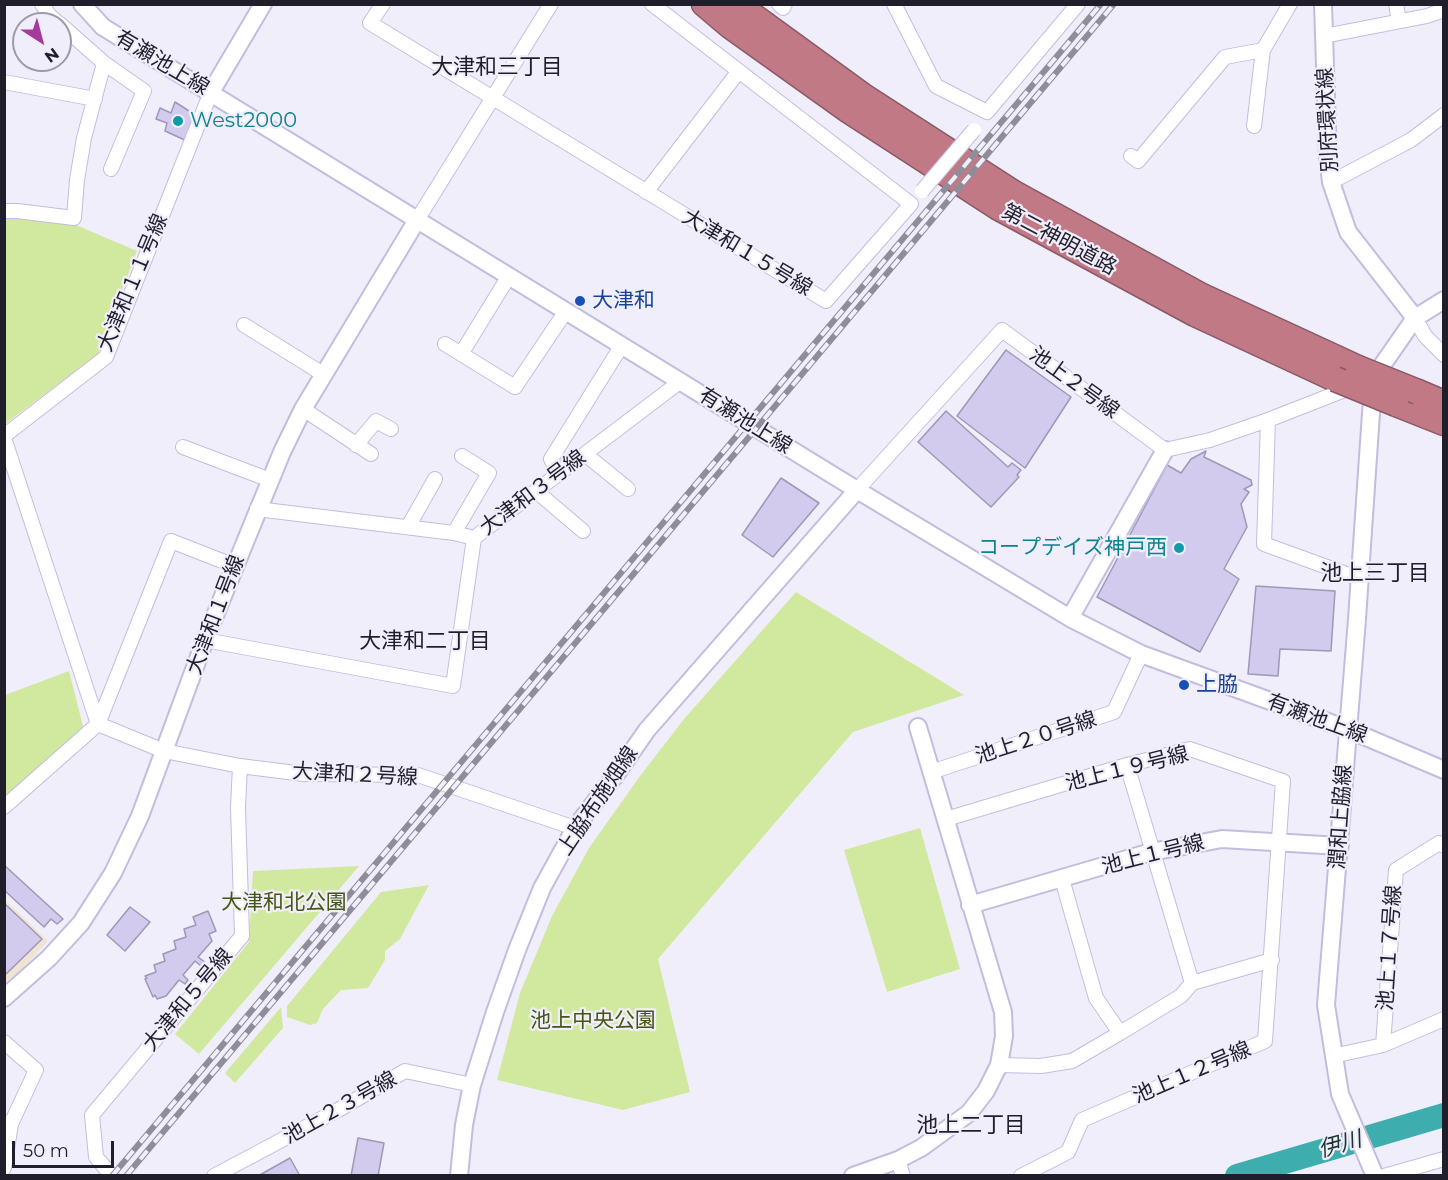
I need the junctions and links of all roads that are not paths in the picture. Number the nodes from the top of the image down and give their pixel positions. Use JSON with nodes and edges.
{"nodes":[{"id":1,"x":82,"y":4,"type":"edge"},
{"id":2,"x":263,"y":4,"type":"edge"},
{"id":3,"x":383,"y":4,"type":"edge"},
{"id":4,"x":551,"y":4,"type":"edge"},
{"id":5,"x":652,"y":4,"type":"edge"},
{"id":6,"x":704,"y":4,"type":"edge"},
{"id":7,"x":737,"y":4,"type":"edge"},
{"id":8,"x":779,"y":4,"type":"edge"},
{"id":9,"x":785,"y":4,"type":"edge"},
{"id":10,"x":894,"y":4,"type":"edge"},
{"id":11,"x":1078,"y":4,"type":"edge"},
{"id":12,"x":1290,"y":4,"type":"edge"},
{"id":13,"x":1323,"y":4,"type":"edge"},
{"id":14,"x":1396,"y":4,"type":"edge"},
{"id":15,"x":1443,"y":10,"type":"edge"},
{"id":16,"x":1399,"y":21,"type":"junction"},
{"id":17,"x":72,"y":35,"type":"edge"},
{"id":18,"x":1324,"y":36,"type":"junction"},
{"id":19,"x":1263,"y":50,"type":"junction"},
{"id":20,"x":104,"y":63,"type":"junction"},
{"id":21,"x":739,"y":71,"type":"junction"},
{"id":22,"x":4,"y":82,"type":"edge"},
{"id":23,"x":211,"y":92,"type":"junction"},
{"id":24,"x":95,"y":99,"type":"junction"},
{"id":25,"x":493,"y":99,"type":"junction"},
{"id":26,"x":987,"y":112,"type":"junction"},
{"id":27,"x":1443,"y":115,"type":"edge"},
{"id":28,"x":1254,"y":126,"type":"dead end"},
{"id":29,"x":1131,"y":156,"type":"dead end"},
{"id":30,"x":111,"y":169,"type":"dead end"},
{"id":31,"x":1330,"y":182,"type":"junction"},
{"id":32,"x":646,"y":192,"type":"junction"},
{"id":33,"x":912,"y":204,"type":"junction"},
{"id":34,"x":4,"y":212,"type":"edge"},
{"id":35,"x":417,"y":220,"type":"junction"},
{"id":36,"x":509,"y":276,"type":"junction"},
{"id":37,"x":1443,"y":300,"type":"edge"},
{"id":38,"x":566,"y":311,"type":"junction"},
{"id":39,"x":1415,"y":318,"type":"junction"},
{"id":40,"x":244,"y":325,"type":"dead end"},
{"id":41,"x":445,"y":344,"type":"dead end"},
{"id":42,"x":622,"y":345,"type":"junction"},
{"id":43,"x":460,"y":354,"type":"junction"},
{"id":44,"x":1443,"y":355,"type":"edge"},
{"id":45,"x":1366,"y":373,"type":"junction"},
{"id":46,"x":323,"y":374,"type":"junction"},
{"id":47,"x":681,"y":381,"type":"junction"},
{"id":48,"x":1443,"y":403,"type":"edge"},
{"id":49,"x":303,"y":409,"type":"junction"},
{"id":50,"x":1268,"y":420,"type":"junction"},
{"id":51,"x":1443,"y":423,"type":"edge"},
{"id":52,"x":391,"y":429,"type":"dead end"},
{"id":53,"x":4,"y":437,"type":"edge"},
{"id":54,"x":356,"y":445,"type":"junction"},
{"id":55,"x":183,"y":447,"type":"dead end"},
{"id":56,"x":1165,"y":450,"type":"junction"},
{"id":57,"x":371,"y":454,"type":"dead end"},
{"id":58,"x":585,"y":454,"type":"junction"},
{"id":59,"x":462,"y":456,"type":"dead end"},
{"id":60,"x":559,"y":474,"type":"junction"},
{"id":61,"x":435,"y":479,"type":"dead end"},
{"id":62,"x":270,"y":480,"type":"junction"},
{"id":63,"x":628,"y":489,"type":"dead end"},
{"id":64,"x":857,"y":490,"type":"junction"},
{"id":65,"x":536,"y":491,"type":"junction"},
{"id":66,"x":257,"y":509,"type":"junction"},
{"id":67,"x":408,"y":527,"type":"junction"},
{"id":68,"x":583,"y":531,"type":"dead end"},
{"id":69,"x":454,"y":533,"type":"junction"},
{"id":70,"x":474,"y":538,"type":"junction"},
{"id":71,"x":235,"y":566,"type":"junction"},
{"id":72,"x":1360,"y":579,"type":"junction"},
{"id":73,"x":1070,"y":618,"type":"junction"},
{"id":74,"x":206,"y":640,"type":"junction"},
{"id":75,"x":1141,"y":654,"type":"junction"},
{"id":76,"x":98,"y":724,"type":"junction"},
{"id":77,"x":918,"y":727,"type":"dead end"},
{"id":78,"x":1347,"y":729,"type":"junction"},
{"id":79,"x":164,"y":751,"type":"junction"},
{"id":80,"x":1127,"y":765,"type":"junction"},
{"id":81,"x":240,"y":766,"type":"junction"},
{"id":82,"x":1443,"y":770,"type":"edge"},
{"id":83,"x":931,"y":772,"type":"junction"},
{"id":84,"x":4,"y":807,"type":"edge"},
{"id":85,"x":946,"y":819,"type":"junction"},
{"id":86,"x":575,"y":828,"type":"junction"},
{"id":87,"x":1279,"y":842,"type":"junction"},
{"id":88,"x":1340,"y":846,"type":"junction"},
{"id":89,"x":1443,"y":846,"type":"edge"},
{"id":90,"x":1152,"y":852,"type":"junction"},
{"id":91,"x":1062,"y":879,"type":"junction"},
{"id":92,"x":970,"y":905,"type":"junction"},
{"id":93,"x":1272,"y":960,"type":"junction"},
{"id":94,"x":1192,"y":983,"type":"junction"},
{"id":95,"x":4,"y":998,"type":"edge"},
{"id":96,"x":1443,"y":1019,"type":"edge"},
{"id":97,"x":1120,"y":1033,"type":"junction"},
{"id":98,"x":4,"y":1042,"type":"edge"},
{"id":99,"x":1383,"y":1045,"type":"junction"},
{"id":100,"x":1333,"y":1056,"type":"junction"},
{"id":101,"x":999,"y":1065,"type":"junction"},
{"id":102,"x":472,"y":1085,"type":"junction"},
{"id":103,"x":8,"y":1123,"type":"edge"},
{"id":104,"x":1443,"y":1159,"type":"edge"},
{"id":105,"x":4,"y":1168,"type":"edge"},
{"id":106,"x":900,"y":1168,"type":"edge"},
{"id":107,"x":1377,"y":1173,"type":"edge"},
{"id":108,"x":112,"y":1176,"type":"edge"},
{"id":109,"x":214,"y":1176,"type":"edge"},
{"id":110,"x":459,"y":1176,"type":"edge"},
{"id":111,"x":853,"y":1176,"type":"edge"},
{"id":112,"x":1021,"y":1176,"type":"edge"}],
"edges":[{"from":1,"to":23,"type":"street","name":"有瀬池上線"},
{"from":2,"to":23,"type":"street"},
{"from":3,"to":25,"type":"street","name":"大津和１５号線"},
{"from":4,"to":25,"type":"street"},
{"from":5,"to":21,"type":"street"},
{"from":6,"to":51,"type":"highway","name":"第二神明道路","bridge":true},
{"from":7,"to":45,"type":"highway","name":"第二神明道路"},
{"from":8,"to":9,"type":"street"},
{"from":10,"to":26,"type":"street"},
{"from":11,"to":26,"type":"street"},
{"from":12,"to":19,"type":"street"},
{"from":13,"to":18,"type":"street","name":"別府環状線"},
{"from":14,"to":16,"type":"street"},
{"from":15,"to":16,"type":"street"},
{"from":16,"to":18,"type":"street"},
{"from":17,"to":20,"type":"street"},
{"from":18,"to":31,"type":"street","name":"別府環状線"},
{"from":19,"to":28,"type":"street"},
{"from":19,"to":29,"type":"street"},
{"from":20,"to":24,"type":"street"},
{"from":20,"to":30,"type":"street"},
{"from":21,"to":32,"type":"street"},
{"from":21,"to":33,"type":"street"},
{"from":22,"to":24,"type":"street"},
{"from":23,"to":35,"type":"street","name":"有瀬池上線"},
{"from":23,"to":53,"type":"street","name":"大津和１１号線"},
{"from":24,"to":34,"type":"street"},
{"from":25,"to":32,"type":"street","name":"大津和１５号線"},
{"from":25,"to":35,"type":"street"},
{"from":26,"to":33,"type":"street","bridge":true},
{"from":27,"to":31,"type":"street"},
{"from":31,"to":39,"type":"street","name":"別府環状線"},
{"from":32,"to":33,"type":"street","name":"大津和１５号線"},
{"from":35,"to":36,"type":"street","name":"有瀬池上線"},
{"from":35,"to":46,"type":"street","name":"大津和１号線"},
{"from":36,"to":38,"type":"street","name":"有瀬池上線"},
{"from":36,"to":43,"type":"street"},
{"from":37,"to":39,"type":"street"},
{"from":38,"to":42,"type":"street","name":"有瀬池上線"},
{"from":38,"to":43,"type":"street"},
{"from":39,"to":44,"type":"street"},
{"from":39,"to":45,"type":"street"},
{"from":40,"to":46,"type":"street"},
{"from":41,"to":43,"type":"street"},
{"from":42,"to":47,"type":"street","name":"有瀬池上線"},
{"from":42,"to":60,"type":"street"},
{"from":45,"to":48,"type":"highway","name":"第二神明道路","bridge":true},
{"from":45,"to":50,"type":"street"},
{"from":45,"to":72,"type":"street","name":"潤和上脇線"},
{"from":46,"to":49,"type":"street","name":"大津和１号線"},
{"from":47,"to":58,"type":"street","name":"大津和３号線"},
{"from":47,"to":64,"type":"street","name":"有瀬池上線"},
{"from":49,"to":54,"type":"street"},
{"from":49,"to":62,"type":"street","name":"大津和１号線"},
{"from":50,"to":56,"type":"street"},
{"from":50,"to":72,"type":"street"},
{"from":52,"to":54,"type":"street"},
{"from":53,"to":76,"type":"street","name":"大津和１１号線"},
{"from":54,"to":57,"type":"street"},
{"from":55,"to":62,"type":"street"},
{"from":56,"to":64,"type":"street","name":"池上２号線"},
{"from":56,"to":73,"type":"street"},
{"from":58,"to":60,"type":"street","name":"大津和３号線"},
{"from":58,"to":63,"type":"street"},
{"from":59,"to":69,"type":"street"},
{"from":60,"to":65,"type":"street","name":"大津和３号線"},
{"from":61,"to":67,"type":"street"},
{"from":62,"to":66,"type":"street","name":"大津和１号線"},
{"from":64,"to":73,"type":"street","name":"有瀬池上線"},
{"from":64,"to":86,"type":"street","name":"上脇布施畑線"},
{"from":65,"to":68,"type":"street"},
{"from":65,"to":70,"type":"street","name":"大津和３号線"},
{"from":66,"to":67,"type":"street","name":"大津和３号線"},
{"from":66,"to":71,"type":"street","name":"大津和１号線"},
{"from":67,"to":69,"type":"street","name":"大津和３号線"},
{"from":69,"to":70,"type":"street","name":"大津和３号線"},
{"from":70,"to":74,"type":"street"},
{"from":71,"to":74,"type":"street","name":"大津和１号線"},
{"from":71,"to":76,"type":"street"},
{"from":72,"to":78,"type":"street","name":"潤和上脇線"},
{"from":73,"to":75,"type":"street","name":"有瀬池上線"},
{"from":74,"to":79,"type":"street","name":"大津和１号線"},
{"from":75,"to":78,"type":"street","name":"有瀬池上線"},
{"from":75,"to":83,"type":"street","name":"池上２０号線"},
{"from":76,"to":79,"type":"street"},
{"from":76,"to":84,"type":"street"},
{"from":77,"to":83,"type":"street"},
{"from":78,"to":82,"type":"street","name":"有瀬池上線"},
{"from":78,"to":88,"type":"street","name":"潤和上脇線"},
{"from":79,"to":81,"type":"street","name":"大津和２号線"},
{"from":79,"to":95,"type":"street","name":"大津和１号線"},
{"from":80,"to":85,"type":"street","name":"池上１９号線"},
{"from":80,"to":87,"type":"street","name":"池上１９号線"},
{"from":80,"to":90,"type":"street"},
{"from":81,"to":86,"type":"street","name":"大津和２号線"},
{"from":81,"to":108,"type":"street","name":"大津和５号線"},
{"from":83,"to":85,"type":"street"},
{"from":85,"to":92,"type":"street"},
{"from":86,"to":102,"type":"street","name":"上脇布施畑線"},
{"from":87,"to":88,"type":"street","name":"池上１号線"},
{"from":87,"to":90,"type":"street","name":"池上１号線"},
{"from":87,"to":93,"type":"street","name":"池上１２号線"},
{"from":88,"to":100,"type":"street","name":"潤和上脇線"},
{"from":89,"to":99,"type":"street","name":"池上１７号線"},
{"from":90,"to":91,"type":"street","name":"池上１号線"},
{"from":90,"to":94,"type":"street"},
{"from":91,"to":92,"type":"street","name":"池上１号線"},
{"from":91,"to":97,"type":"street"},
{"from":92,"to":101,"type":"street"},
{"from":93,"to":94,"type":"street"},
{"from":93,"to":112,"type":"street","name":"池上１２号線"},
{"from":94,"to":97,"type":"street"},
{"from":96,"to":99,"type":"street"},
{"from":97,"to":101,"type":"street"},
{"from":98,"to":103,"type":"street"},
{"from":99,"to":100,"type":"street"},
{"from":100,"to":107,"type":"street","name":"潤和上脇線"},
{"from":101,"to":106,"type":"street"},
{"from":102,"to":109,"type":"street","name":"池上２３号線"},
{"from":102,"to":110,"type":"street","name":"上脇布施畑線"},
{"from":103,"to":105,"type":"street"},
{"from":104,"to":107,"type":"street"},
{"from":106,"to":111,"type":"street"}]}
